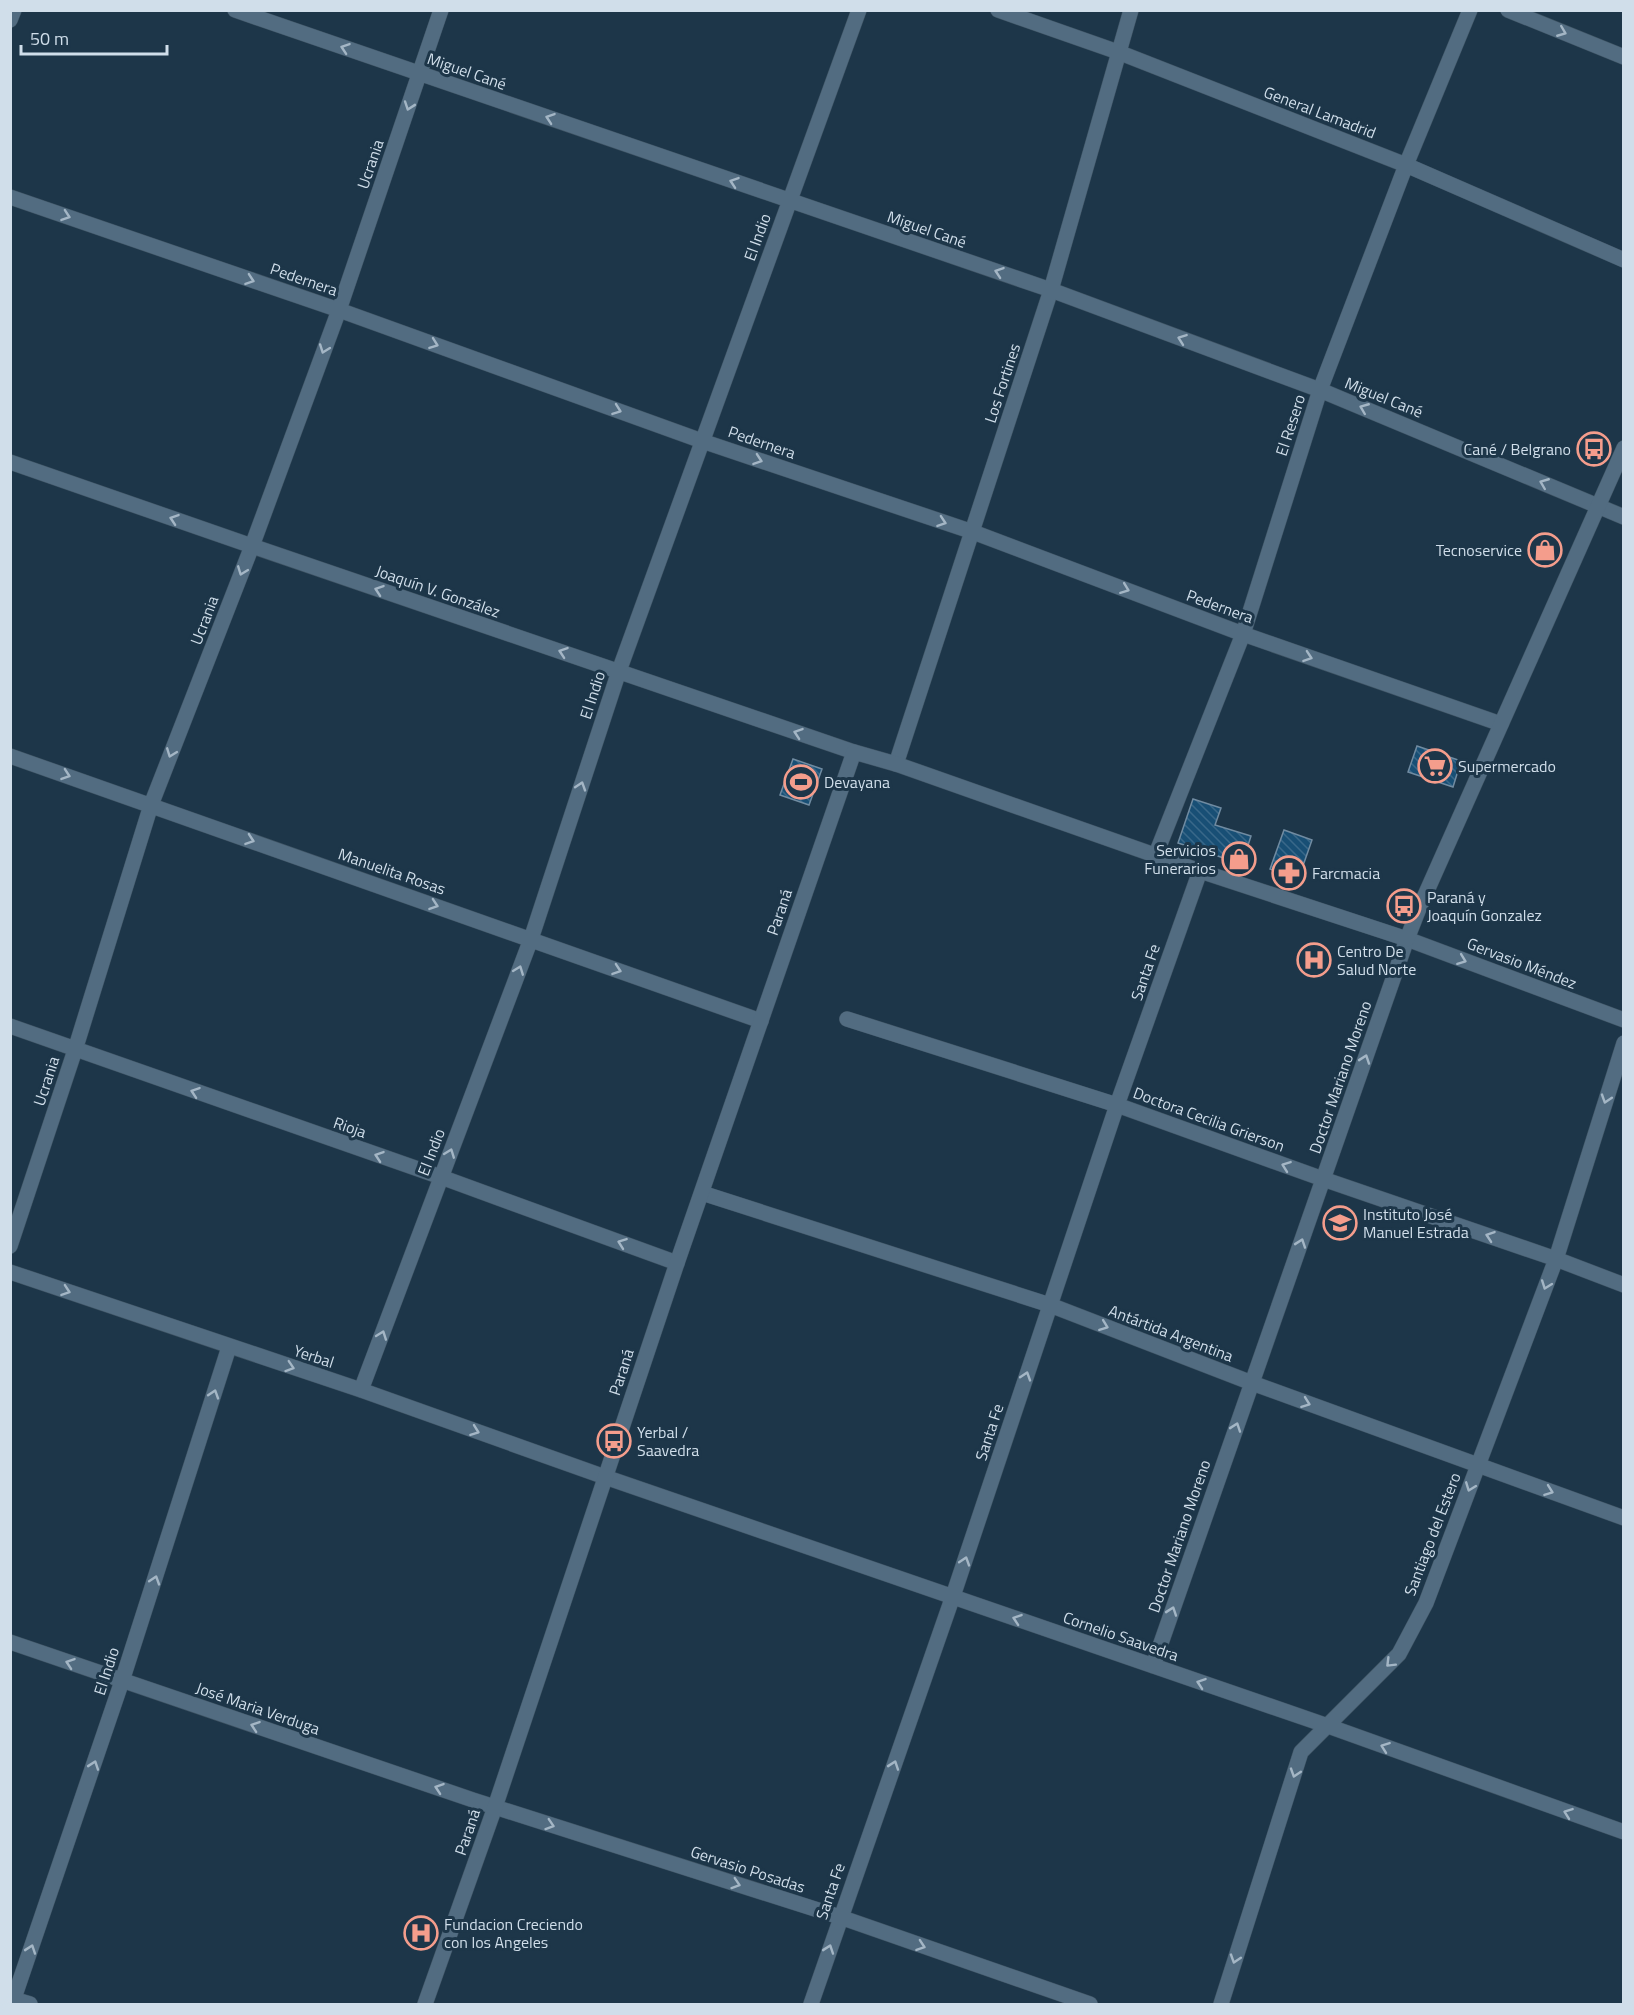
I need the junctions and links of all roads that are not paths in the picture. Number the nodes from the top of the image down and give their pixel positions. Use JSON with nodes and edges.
{"nodes":[{"id":1,"x":14,"y":10,"type":"edge"},
{"id":2,"x":235,"y":10,"type":"edge"},
{"id":3,"x":441,"y":10,"type":"edge"},
{"id":4,"x":859,"y":10,"type":"edge"},
{"id":5,"x":998,"y":10,"type":"edge"},
{"id":6,"x":1131,"y":10,"type":"edge"},
{"id":7,"x":1470,"y":10,"type":"edge"},
{"id":8,"x":1508,"y":10,"type":"edge"},
{"id":9,"x":10,"y":20,"type":"edge"},
{"id":10,"x":1118,"y":52,"type":"junction"},
{"id":11,"x":1623,"y":57,"type":"edge"},
{"id":12,"x":420,"y":74,"type":"junction"},
{"id":13,"x":1406,"y":165,"type":"junction"},
{"id":14,"x":10,"y":197,"type":"edge"},
{"id":15,"x":789,"y":201,"type":"junction"},
{"id":16,"x":1623,"y":260,"type":"edge"},
{"id":17,"x":1051,"y":290,"type":"junction"},
{"id":18,"x":339,"y":310,"type":"junction"},
{"id":19,"x":1320,"y":390,"type":"junction"},
{"id":20,"x":702,"y":441,"type":"junction"},
{"id":21,"x":1623,"y":448,"type":"edge"},
{"id":22,"x":10,"y":462,"type":"edge"},
{"id":23,"x":1599,"y":505,"type":"junction"},
{"id":24,"x":1623,"y":517,"type":"edge"},
{"id":25,"x":973,"y":532,"type":"junction"},
{"id":26,"x":252,"y":546,"type":"junction"},
{"id":27,"x":1243,"y":634,"type":"junction"},
{"id":28,"x":619,"y":671,"type":"junction"},
{"id":29,"x":1501,"y":724,"type":"junction"},
{"id":30,"x":854,"y":752,"type":"junction"},
{"id":31,"x":10,"y":756,"type":"edge"},
{"id":32,"x":896,"y":764,"type":"junction"},
{"id":33,"x":151,"y":805,"type":"junction"},
{"id":34,"x":1156,"y":854,"type":"junction"},
{"id":35,"x":1200,"y":871,"type":"junction"},
{"id":36,"x":531,"y":939,"type":"junction"},
{"id":37,"x":1407,"y":939,"type":"junction"},
{"id":38,"x":847,"y":1019,"type":"dead end"},
{"id":39,"x":761,"y":1020,"type":"junction"},
{"id":40,"x":1623,"y":1020,"type":"edge"},
{"id":41,"x":10,"y":1026,"type":"edge"},
{"id":42,"x":1623,"y":1043,"type":"edge"},
{"id":43,"x":75,"y":1050,"type":"junction"},
{"id":44,"x":1117,"y":1105,"type":"junction"},
{"id":45,"x":441,"y":1177,"type":"junction"},
{"id":46,"x":1323,"y":1179,"type":"junction"},
{"id":47,"x":702,"y":1193,"type":"junction"},
{"id":48,"x":10,"y":1246,"type":"edge"},
{"id":49,"x":1556,"y":1259,"type":"junction"},
{"id":50,"x":677,"y":1263,"type":"junction"},
{"id":51,"x":10,"y":1272,"type":"edge"},
{"id":52,"x":1623,"y":1285,"type":"edge"},
{"id":53,"x":1050,"y":1305,"type":"junction"},
{"id":54,"x":229,"y":1347,"type":"junction"},
{"id":55,"x":1251,"y":1383,"type":"junction"},
{"id":56,"x":361,"y":1390,"type":"junction"},
{"id":57,"x":1478,"y":1465,"type":"junction"},
{"id":58,"x":605,"y":1477,"type":"junction"},
{"id":59,"x":1623,"y":1518,"type":"edge"},
{"id":60,"x":953,"y":1596,"type":"junction"},
{"id":61,"x":10,"y":1642,"type":"edge"},
{"id":62,"x":1153,"y":1666,"type":"junction"},
{"id":63,"x":122,"y":1681,"type":"junction"},
{"id":64,"x":1328,"y":1726,"type":"junction"},
{"id":65,"x":495,"y":1807,"type":"junction"},
{"id":66,"x":1623,"y":1832,"type":"edge"},
{"id":67,"x":840,"y":1917,"type":"junction"},
{"id":68,"x":12,"y":2001,"type":"edge"},
{"id":69,"x":30,"y":2004,"type":"edge"},
{"id":70,"x":425,"y":2004,"type":"edge"},
{"id":71,"x":811,"y":2004,"type":"edge"},
{"id":72,"x":1090,"y":2004,"type":"edge"},
{"id":73,"x":1221,"y":2004,"type":"edge"}],
"edges":[{"from":1,"to":9,"type":"street"},
{"from":12,"to":2,"type":"street","name":"Miguel Cané","one_way":true},
{"from":3,"to":12,"type":"street","name":"Ucrania"},
{"from":4,"to":15,"type":"street","name":"El Indio"},
{"from":5,"to":10,"type":"street","name":"General Lamadrid"},
{"from":6,"to":10,"type":"street","name":"Los Fortines"},
{"from":7,"to":13,"type":"street","name":"El Resero"},
{"from":8,"to":11,"type":"street","one_way":true},
{"from":10,"to":13,"type":"street","name":"General Lamadrid"},
{"from":10,"to":17,"type":"street","name":"Los Fortines"},
{"from":15,"to":12,"type":"street","name":"Miguel Cané","one_way":true},
{"from":12,"to":18,"type":"street","name":"Ucrania","one_way":true},
{"from":13,"to":16,"type":"street","name":"General Lamadrid"},
{"from":13,"to":19,"type":"street","name":"El Resero"},
{"from":14,"to":18,"type":"street","name":"Pedernera","one_way":true},
{"from":17,"to":15,"type":"street","name":"Miguel Cané","one_way":true},
{"from":15,"to":20,"type":"street","name":"El Indio"},
{"from":19,"to":17,"type":"street","name":"Miguel Cané","one_way":true},
{"from":17,"to":25,"type":"street","name":"Los Fortines"},
{"from":18,"to":20,"type":"street","name":"Pedernera","one_way":true},
{"from":18,"to":26,"type":"street","name":"Ucrania","one_way":true},
{"from":23,"to":19,"type":"street","name":"Miguel Cané","one_way":true},
{"from":19,"to":27,"type":"street","name":"El Resero"},
{"from":20,"to":25,"type":"street","name":"Pedernera","one_way":true},
{"from":20,"to":28,"type":"street","name":"El Indio"},
{"from":21,"to":23,"type":"street","name":"Doctor Mariano Moreno"},
{"from":26,"to":22,"type":"street","name":"Joaquín V. González","one_way":true},
{"from":23,"to":24,"type":"street","name":"Miguel Cané"},
{"from":23,"to":29,"type":"street","name":"Doctor Mariano Moreno"},
{"from":25,"to":27,"type":"street","name":"Pedernera","one_way":true},
{"from":25,"to":32,"type":"street","name":"Los Fortines"},
{"from":28,"to":26,"type":"street","name":"Joaquín V. González","one_way":true},
{"from":26,"to":33,"type":"street","name":"Ucrania","one_way":true},
{"from":27,"to":29,"type":"street","name":"Pedernera","one_way":true},
{"from":27,"to":34,"type":"street","name":"El Resero"},
{"from":30,"to":28,"type":"street","name":"Joaquín V. González","one_way":true},
{"from":36,"to":28,"type":"street","name":"El Indio","one_way":true},
{"from":29,"to":37,"type":"street","name":"Doctor Mariano Moreno"},
{"from":30,"to":32,"type":"street","name":"Joaquín V. González"},
{"from":30,"to":39,"type":"street","name":"Paraná"},
{"from":31,"to":33,"type":"street","name":"Manuelita Rosas","one_way":true},
{"from":32,"to":34,"type":"street","name":"Joaquín V. González"},
{"from":33,"to":36,"type":"street","name":"Manuelita Rosas","one_way":true},
{"from":33,"to":43,"type":"street","name":"Ucrania"},
{"from":34,"to":35,"type":"street","name":"Gervasio Méndez"},
{"from":35,"to":37,"type":"street","name":"Gervasio Méndez"},
{"from":35,"to":44,"type":"street","name":"Santa Fe"},
{"from":36,"to":39,"type":"street","name":"Manuelita Rosas","one_way":true},
{"from":45,"to":36,"type":"street","name":"El Indio","one_way":true},
{"from":37,"to":40,"type":"street","name":"Gervasio Méndez","one_way":true},
{"from":46,"to":37,"type":"street","name":"Doctor Mariano Moreno","one_way":true},
{"from":38,"to":44,"type":"street","name":"Doctora Cecilia Grierson"},
{"from":39,"to":47,"type":"street","name":"Paraná"},
{"from":41,"to":43,"type":"street","name":"Rioja"},
{"from":42,"to":49,"type":"street","name":"Santiago del Estero","one_way":true},
{"from":45,"to":43,"type":"street","name":"Rioja","one_way":true},
{"from":43,"to":48,"type":"street","name":"Ucrania"},
{"from":46,"to":44,"type":"street","name":"Doctora Cecilia Grierson","one_way":true},
{"from":44,"to":53,"type":"street","name":"Santa Fe"},
{"from":50,"to":45,"type":"street","name":"Rioja","one_way":true},
{"from":56,"to":45,"type":"street","name":"El Indio","one_way":true},
{"from":49,"to":46,"type":"street","name":"Doctora Cecilia Grierson","one_way":true},
{"from":55,"to":46,"type":"street","name":"Doctor Mariano Moreno","one_way":true},
{"from":47,"to":50,"type":"street","name":"Paraná"},
{"from":47,"to":53,"type":"street","name":"Antártida Argentina"},
{"from":49,"to":52,"type":"street","name":"Doctora Cecilia Grierson"},
{"from":49,"to":57,"type":"street","name":"Santiago del Estero","one_way":true},
{"from":50,"to":58,"type":"street","name":"Paraná"},
{"from":51,"to":54,"type":"street","name":"Yerbal","one_way":true},
{"from":53,"to":55,"type":"street","name":"Antártida Argentina","one_way":true},
{"from":60,"to":53,"type":"street","name":"Santa Fe","one_way":true},
{"from":54,"to":56,"type":"street","name":"Yerbal","one_way":true},
{"from":63,"to":54,"type":"street","name":"El Indio","one_way":true},
{"from":55,"to":57,"type":"street","name":"Antártida Argentina","one_way":true},
{"from":62,"to":55,"type":"street","name":"Doctor Mariano Moreno","one_way":true},
{"from":56,"to":58,"type":"street","name":"Yerbal","one_way":true},
{"from":57,"to":59,"type":"street","name":"Antártida Argentina","one_way":true},
{"from":57,"to":64,"type":"street","name":"Santiago del Estero","one_way":true},
{"from":58,"to":60,"type":"street","name":"Cornelio Saavedra"},
{"from":58,"to":65,"type":"street","name":"Paraná"},
{"from":62,"to":60,"type":"street","name":"Cornelio Saavedra","one_way":true},
{"from":67,"to":60,"type":"street","name":"Santa Fe","one_way":true},
{"from":63,"to":61,"type":"street","name":"José Maria Verduga","one_way":true},
{"from":64,"to":62,"type":"street","name":"Cornelio Saavedra","one_way":true},
{"from":65,"to":63,"type":"street","name":"José Maria Verduga","one_way":true},
{"from":68,"to":63,"type":"street","name":"El Indio","one_way":true},
{"from":66,"to":64,"type":"street","name":"Cornelio Saavedra","one_way":true},
{"from":64,"to":73,"type":"street","name":"Santiago del Estero","one_way":true},
{"from":65,"to":67,"type":"street","name":"Gervasio Posadas","one_way":true},
{"from":65,"to":70,"type":"street","name":"Paraná"},
{"from":71,"to":67,"type":"street","name":"Santa Fe","one_way":true},
{"from":67,"to":72,"type":"street","name":"Gervasio Posadas","one_way":true},
{"from":68,"to":69,"type":"street"}]}
